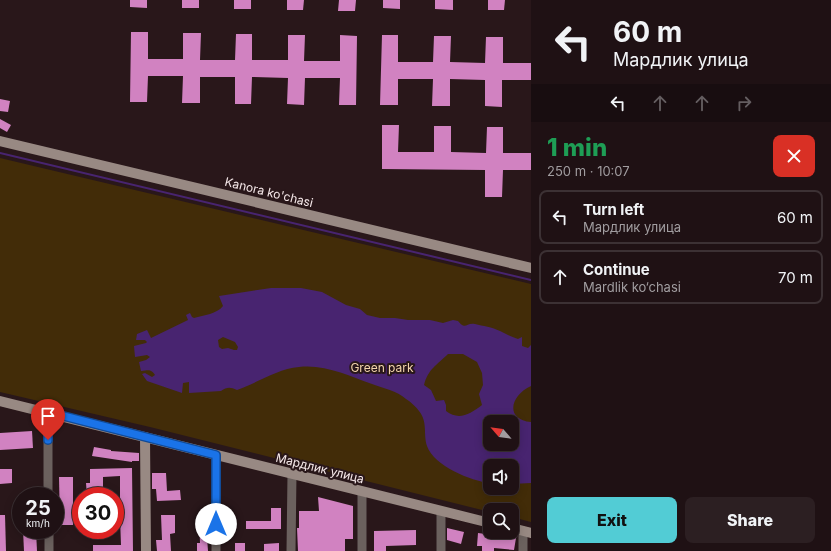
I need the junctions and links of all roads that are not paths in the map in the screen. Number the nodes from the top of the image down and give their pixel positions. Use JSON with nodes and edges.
{"nodes":[{"id":1,"x":0,"y":141,"type":"edge"},
{"id":2,"x":531,"y":268,"type":"edge"},
{"id":3,"x":0,"y":401,"type":"edge"},
{"id":4,"x":48,"y":412,"type":"junction"},
{"id":5,"x":145,"y":437,"type":"junction"},
{"id":6,"x":216,"y":455,"type":"junction"},
{"id":7,"x":292,"y":474,"type":"junction"},
{"id":8,"x":48,"y":487,"type":"edge"},
{"id":9,"x":362,"y":492,"type":"junction"},
{"id":10,"x":441,"y":511,"type":"junction"},
{"id":11,"x":483,"y":521,"type":"edge"},
{"id":12,"x":527,"y":532,"type":"edge"},
{"id":13,"x":49,"y":539,"type":"edge"},
{"id":14,"x":49,"y":551,"type":"edge"},
{"id":15,"x":146,"y":551,"type":"edge"},
{"id":16,"x":216,"y":551,"type":"edge"},
{"id":17,"x":292,"y":551,"type":"edge"},
{"id":18,"x":362,"y":551,"type":"edge"},
{"id":19,"x":441,"y":551,"type":"edge"},
{"id":20,"x":523,"y":551,"type":"edge"}],
"edges":[{"from":1,"to":2,"type":"street","name":"Kanora ko'chasi"},
{"from":3,"to":4,"type":"street","name":"Мардлик улица"},
{"from":4,"to":5,"type":"street","name":"Мардлик улица"},
{"from":4,"to":8,"type":"street"},
{"from":5,"to":6,"type":"street","name":"Мардлик улица"},
{"from":5,"to":15,"type":"street"},
{"from":6,"to":7,"type":"street","name":"Мардлик улица"},
{"from":6,"to":16,"type":"street"},
{"from":7,"to":9,"type":"street","name":"Мардлик улица"},
{"from":7,"to":17,"type":"street"},
{"from":9,"to":10,"type":"street","name":"Мардлик улица"},
{"from":9,"to":18,"type":"street"},
{"from":10,"to":11,"type":"street","name":"Мардлик улица"},
{"from":10,"to":19,"type":"street"},
{"from":12,"to":20,"type":"street"},
{"from":13,"to":14,"type":"street"}]}
